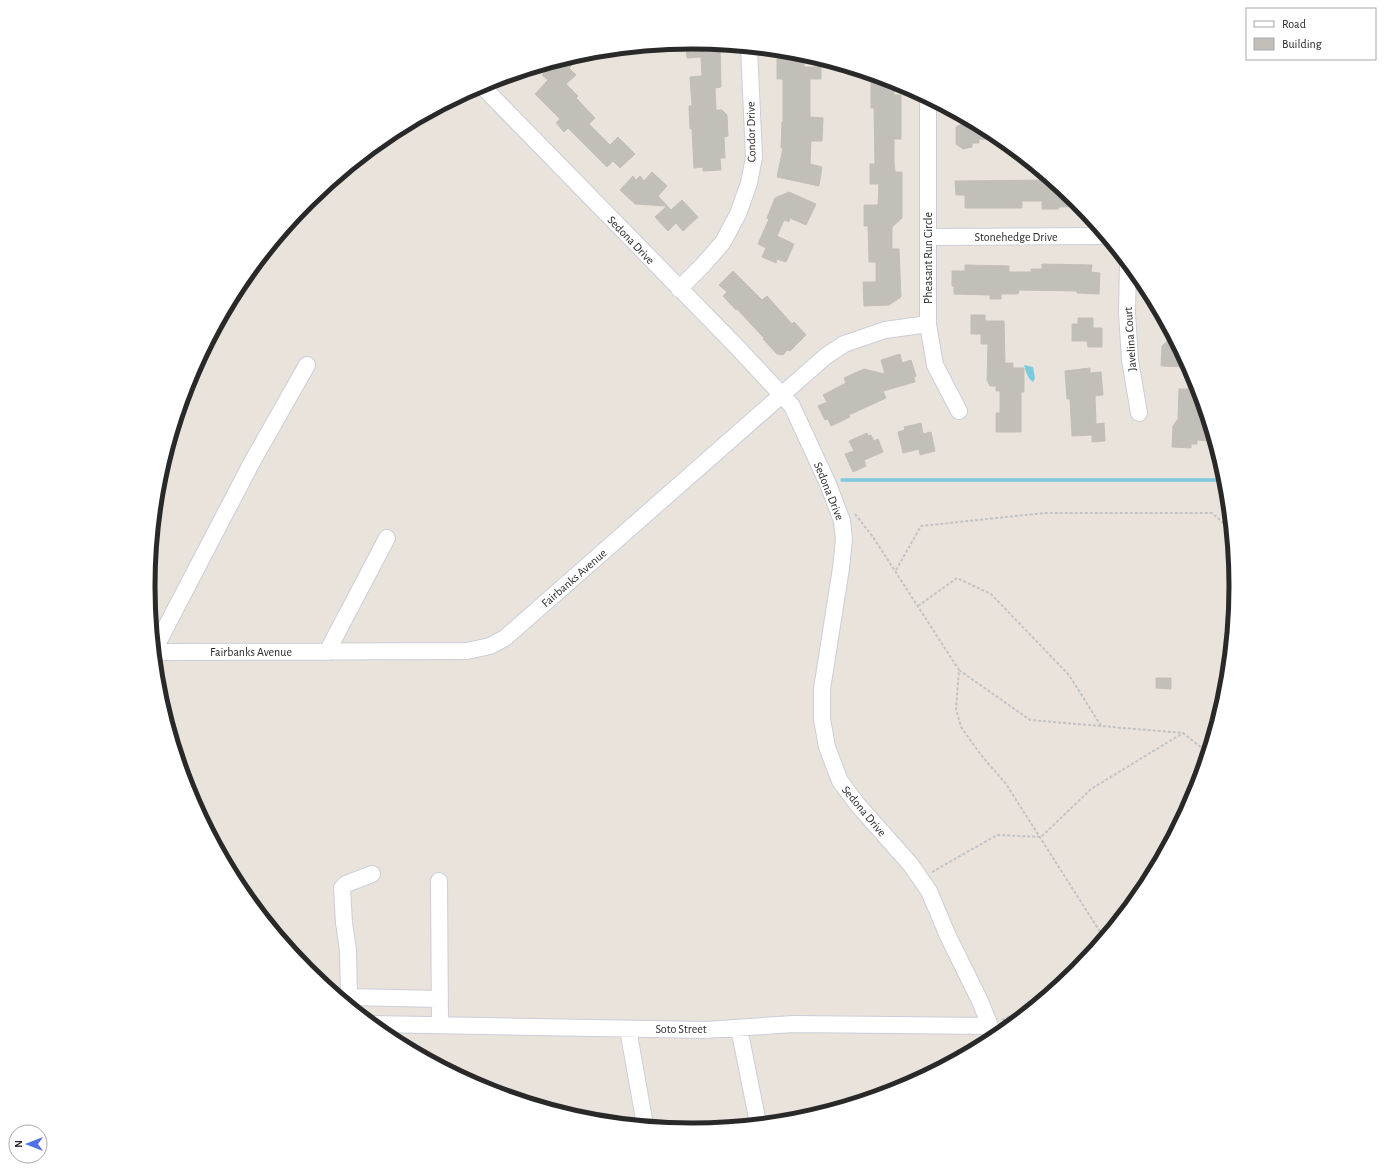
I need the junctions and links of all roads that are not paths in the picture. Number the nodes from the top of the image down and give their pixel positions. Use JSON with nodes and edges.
{"nodes":[{"id":1,"x":749,"y":53,"type":"edge"},
{"id":2,"x":486,"y":90,"type":"edge"},
{"id":3,"x":928,"y":103,"type":"edge"},
{"id":4,"x":1099,"y":236,"type":"edge"},
{"id":5,"x":928,"y":237,"type":"junction"},
{"id":6,"x":1128,"y":273,"type":"edge"},
{"id":7,"x":679,"y":290,"type":"junction"},
{"id":8,"x":928,"y":324,"type":"junction"},
{"id":9,"x":307,"y":365,"type":"dead end"},
{"id":10,"x":782,"y":395,"type":"junction"},
{"id":11,"x":958,"y":411,"type":"dead end"},
{"id":12,"x":1139,"y":413,"type":"dead end"},
{"id":13,"x":387,"y":538,"type":"dead end"},
{"id":14,"x":158,"y":642,"type":"edge"},
{"id":15,"x":159,"y":651,"type":"edge"},
{"id":16,"x":327,"y":652,"type":"junction"},
{"id":17,"x":372,"y":874,"type":"dead end"},
{"id":18,"x":439,"y":881,"type":"dead end"},
{"id":19,"x":439,"y":999,"type":"junction"},
{"id":20,"x":383,"y":1024,"type":"edge"},
{"id":21,"x":440,"y":1025,"type":"junction"},
{"id":22,"x":990,"y":1026,"type":"joint"},
{"id":23,"x":739,"y":1028,"type":"junction"},
{"id":24,"x":628,"y":1029,"type":"junction"},
{"id":25,"x":757,"y":1119,"type":"edge"},
{"id":26,"x":644,"y":1121,"type":"edge"}],
"edges":[{"from":1,"to":7,"type":"street","name":"Condor Drive"},
{"from":2,"to":7,"type":"street","name":"Sedona Drive"},
{"from":3,"to":5,"type":"street","name":"Pheasant Run Circle"},
{"from":4,"to":5,"type":"street","name":"Stonehedge Drive"},
{"from":5,"to":8,"type":"street","name":"Pheasant Run Circle"},
{"from":6,"to":12,"type":"street","name":"Javelina Court"},
{"from":7,"to":10,"type":"street","name":"Sedona Drive"},
{"from":8,"to":10,"type":"street","name":"Fairbanks Avenue"},
{"from":8,"to":11,"type":"street","name":"Pheasant Run Circle"},
{"from":9,"to":14,"type":"street"},
{"from":10,"to":16,"type":"street","name":"Fairbanks Avenue"},
{"from":10,"to":22,"type":"street","name":"Sedona Drive"},
{"from":13,"to":16,"type":"street"},
{"from":15,"to":16,"type":"street","name":"Fairbanks Avenue"},
{"from":17,"to":19,"type":"street"},
{"from":18,"to":19,"type":"street"},
{"from":19,"to":21,"type":"street"},
{"from":20,"to":21,"type":"street","name":"Soto Street"},
{"from":21,"to":24,"type":"street","name":"Soto Street"},
{"from":22,"to":23,"type":"street","name":"Soto Street"},
{"from":23,"to":24,"type":"street","name":"Soto Street"},
{"from":23,"to":25,"type":"street"},
{"from":24,"to":26,"type":"street"}]}
